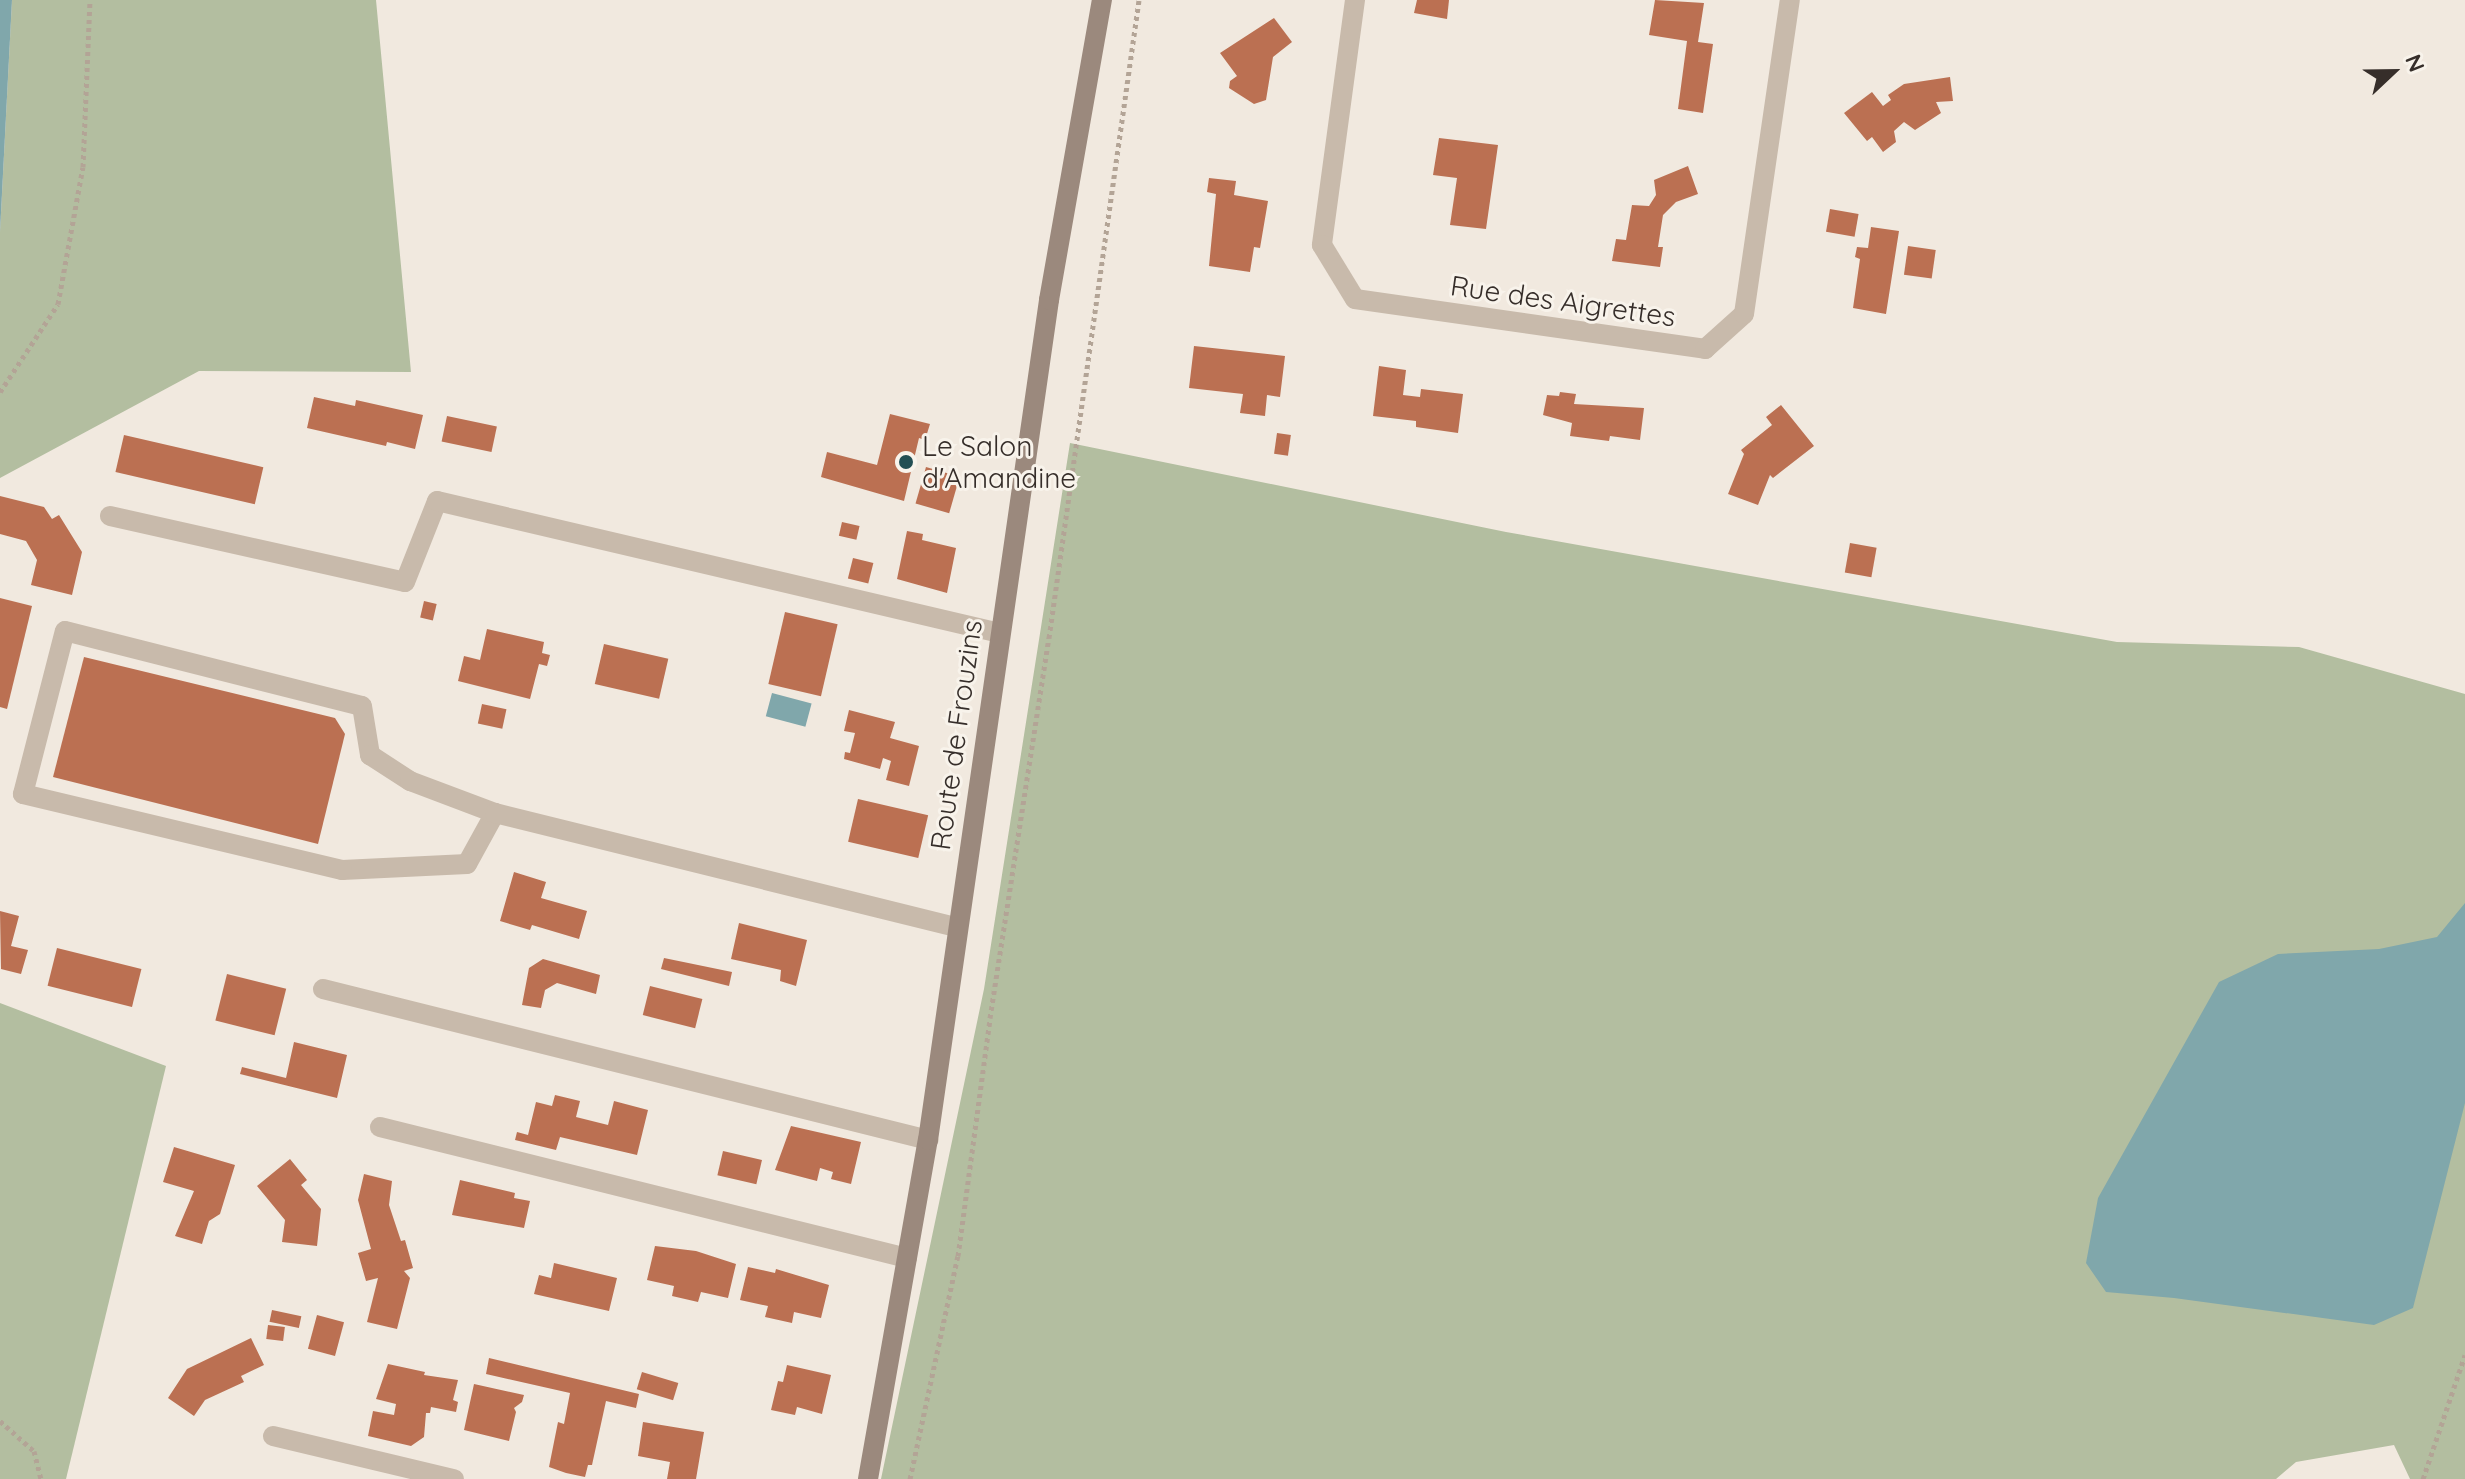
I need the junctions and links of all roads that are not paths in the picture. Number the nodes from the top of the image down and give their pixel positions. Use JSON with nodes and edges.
{"nodes":[{"id":1,"x":1102,"y":0,"type":"edge"},
{"id":2,"x":1355,"y":0,"type":"edge"},
{"id":3,"x":1790,"y":0,"type":"edge"},
{"id":4,"x":110,"y":516,"type":"dead end"},
{"id":5,"x":1000,"y":633,"type":"junction"},
{"id":6,"x":495,"y":813,"type":"junction"},
{"id":7,"x":957,"y":927,"type":"junction"},
{"id":8,"x":323,"y":989,"type":"dead end"},
{"id":9,"x":380,"y":1127,"type":"dead end"},
{"id":10,"x":928,"y":1140,"type":"junction"},
{"id":11,"x":907,"y":1258,"type":"junction"},
{"id":12,"x":273,"y":1436,"type":"dead end"},
{"id":13,"x":454,"y":1479,"type":"edge"},
{"id":14,"x":868,"y":1479,"type":"edge"}],
"edges":[{"from":1,"to":5,"type":"main road","name":"Route de Frouzins"},
{"from":2,"to":3,"type":"street","name":"Rue des Aigrettes"},
{"from":4,"to":5,"type":"street"},
{"from":5,"to":7,"type":"main road","name":"Route de Frouzins"},
{"from":6,"to":6,"type":"street"},
{"from":6,"to":7,"type":"street"},
{"from":7,"to":10,"type":"main road","name":"Route de Frouzins"},
{"from":8,"to":10,"type":"street"},
{"from":9,"to":11,"type":"street"},
{"from":10,"to":11,"type":"main road","name":"Route de Frouzins"},
{"from":11,"to":14,"type":"main road","name":"Route de Frouzins"},
{"from":12,"to":13,"type":"street"}]}
